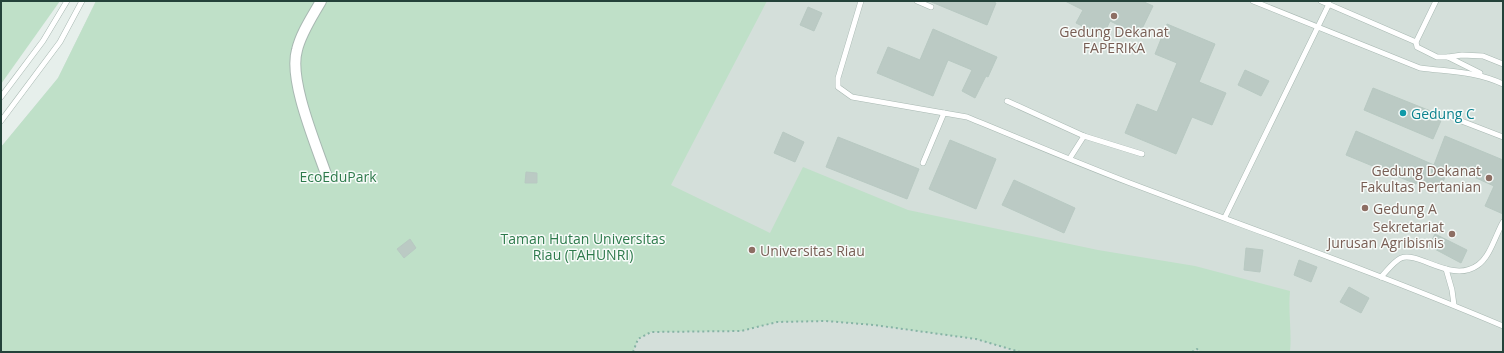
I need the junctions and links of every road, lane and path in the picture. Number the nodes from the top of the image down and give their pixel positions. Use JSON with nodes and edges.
{"nodes":[{"id":1,"x":67,"y":1,"type":"edge"},
{"id":2,"x":82,"y":1,"type":"edge"},
{"id":3,"x":321,"y":1,"type":"edge"},
{"id":4,"x":861,"y":1,"type":"edge"},
{"id":5,"x":917,"y":1,"type":"edge"},
{"id":6,"x":1253,"y":1,"type":"edge"},
{"id":7,"x":1321,"y":1,"type":"edge"},
{"id":8,"x":1436,"y":1,"type":"edge"},
{"id":9,"x":1329,"y":4,"type":"junction"},
{"id":10,"x":931,"y":7,"type":"dead end"},
{"id":11,"x":1318,"y":27,"type":"junction"},
{"id":12,"x":1416,"y":42,"type":"junction"},
{"id":13,"x":1448,"y":57,"type":"junction"},
{"id":14,"x":1503,"y":64,"type":"edge"},
{"id":15,"x":1491,"y":78,"type":"junction"},
{"id":16,"x":1503,"y":84,"type":"edge"},
{"id":17,"x":1,"y":97,"type":"edge"},
{"id":18,"x":1007,"y":101,"type":"dead end"},
{"id":19,"x":944,"y":113,"type":"junction"},
{"id":20,"x":1451,"y":117,"type":"dead end"},
{"id":21,"x":1,"y":122,"type":"edge"},
{"id":22,"x":1084,"y":136,"type":"junction"},
{"id":23,"x":1503,"y":137,"type":"edge"},
{"id":24,"x":1142,"y":154,"type":"dead end"},
{"id":25,"x":1070,"y":158,"type":"junction"},
{"id":26,"x":923,"y":163,"type":"dead end"},
{"id":27,"x":327,"y":177,"type":"dead end"},
{"id":28,"x":1225,"y":217,"type":"junction"},
{"id":29,"x":1503,"y":222,"type":"edge"},
{"id":30,"x":1446,"y":269,"type":"junction"},
{"id":31,"x":1381,"y":277,"type":"junction"},
{"id":32,"x":1454,"y":305,"type":"junction"},
{"id":33,"x":1503,"y":326,"type":"edge"},
{"id":34,"x":633,"y":352,"type":"edge"},
{"id":35,"x":1020,"y":352,"type":"edge"},
{"id":36,"x":1192,"y":352,"type":"edge"},
{"id":37,"x":1201,"y":352,"type":"edge"}],
"edges":[{"from":1,"to":17,"type":"lane"},
{"from":2,"to":21,"type":"lane"},
{"from":3,"to":27,"type":"street"},
{"from":4,"to":19,"type":"lane"},
{"from":5,"to":10,"type":"lane"},
{"from":6,"to":11,"type":"lane"},
{"from":7,"to":9,"type":"lane"},
{"from":8,"to":12,"type":"lane"},
{"from":9,"to":11,"type":"lane"},
{"from":9,"to":12,"type":"lane"},
{"from":11,"to":15,"type":"lane"},
{"from":11,"to":28,"type":"lane"},
{"from":12,"to":13,"type":"lane"},
{"from":13,"to":14,"type":"lane"},
{"from":13,"to":15,"type":"lane"},
{"from":15,"to":16,"type":"lane"},
{"from":18,"to":22,"type":"lane"},
{"from":19,"to":25,"type":"lane"},
{"from":19,"to":26,"type":"lane"},
{"from":20,"to":23,"type":"lane"},
{"from":22,"to":24,"type":"lane"},
{"from":22,"to":25,"type":"lane"},
{"from":25,"to":28,"type":"lane"},
{"from":28,"to":31,"type":"lane"},
{"from":29,"to":30,"type":"lane"},
{"from":30,"to":31,"type":"lane"},
{"from":30,"to":32,"type":"lane"},
{"from":31,"to":32,"type":"lane"},
{"from":32,"to":33,"type":"lane"},
{"from":34,"to":35,"type":"path"},
{"from":36,"to":37,"type":"path"}]}
